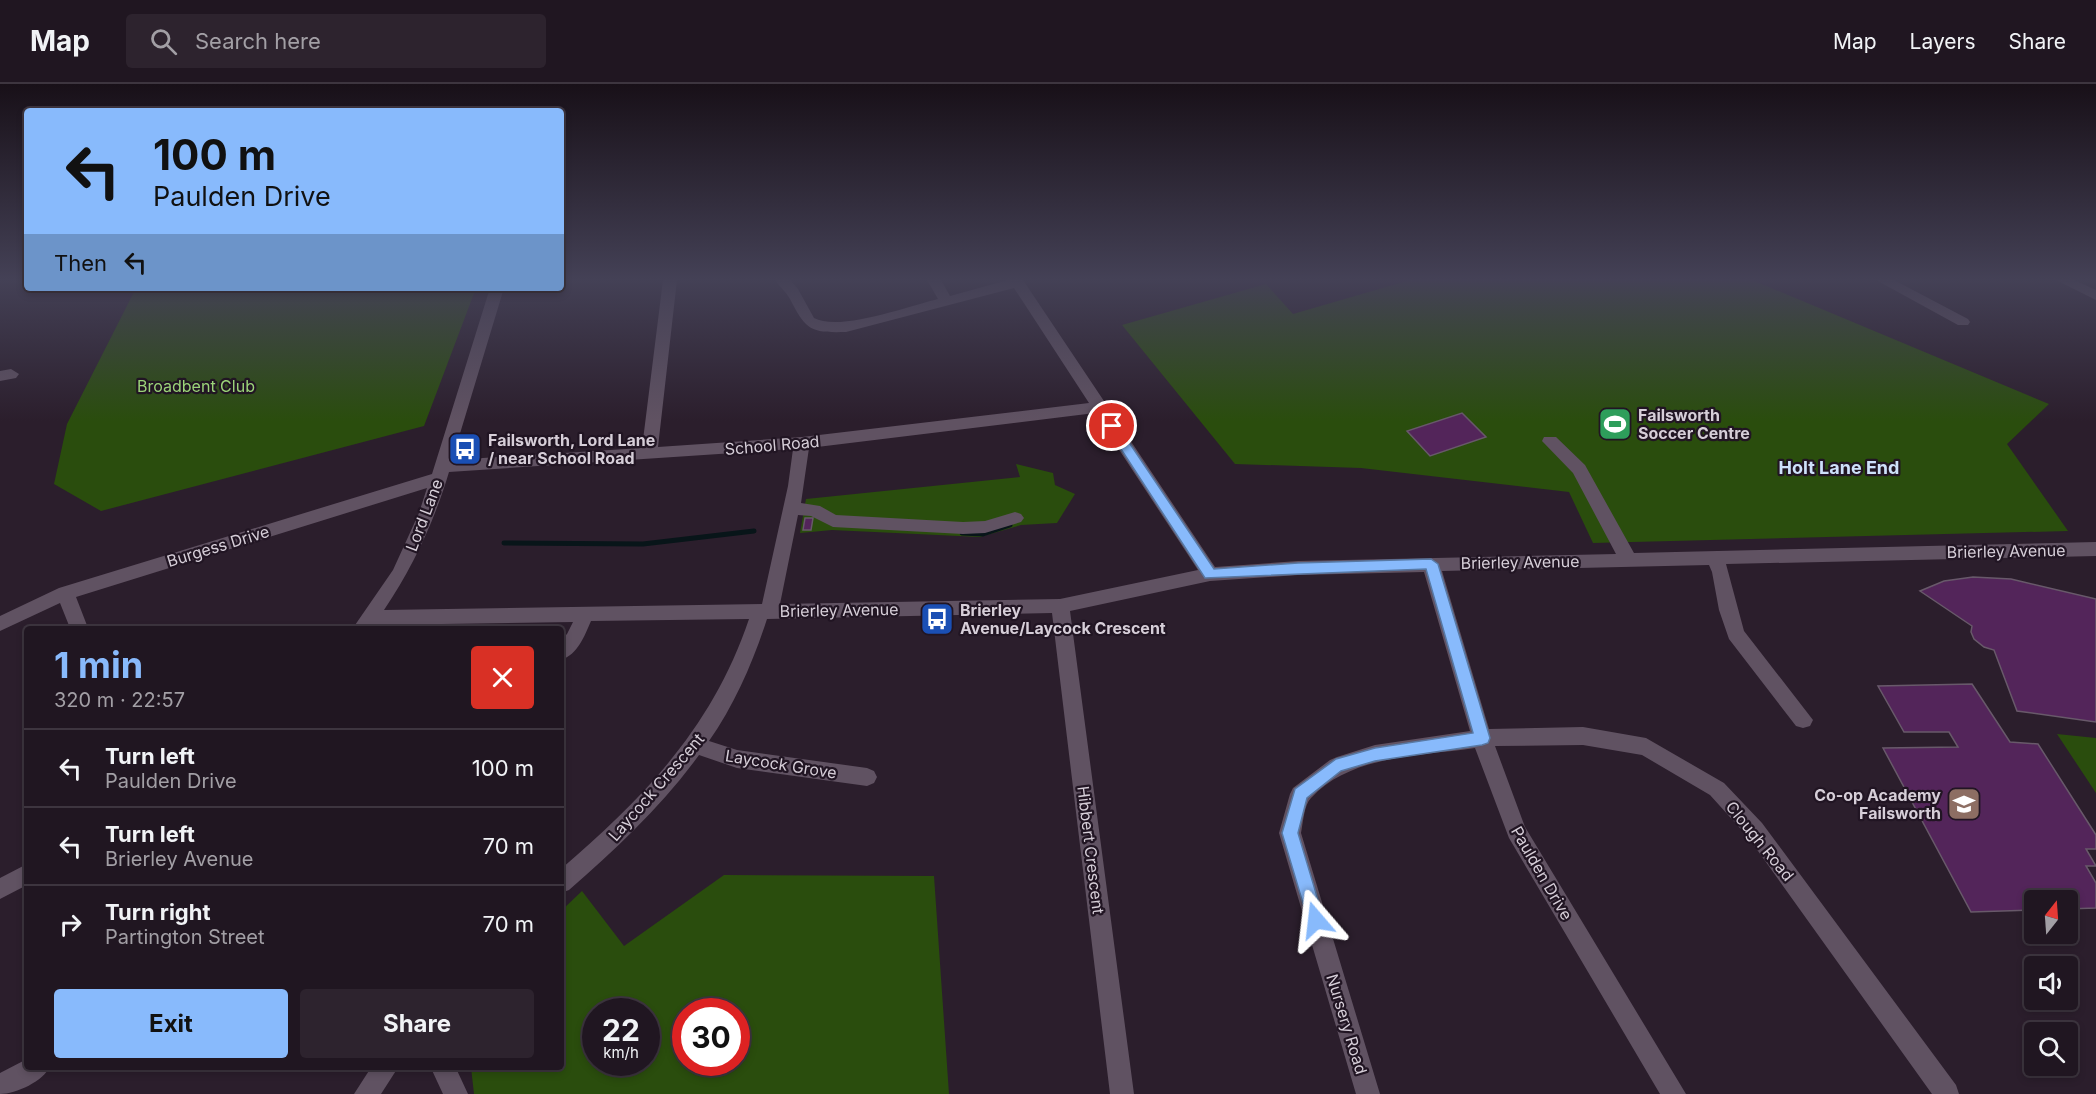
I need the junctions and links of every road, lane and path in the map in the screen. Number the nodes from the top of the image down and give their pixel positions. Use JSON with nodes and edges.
{"nodes":[{"id":1,"x":485,"y":327,"type":"edge"},
{"id":2,"x":664,"y":327,"type":"edge"},
{"id":3,"x":820,"y":327,"type":"edge"},
{"id":4,"x":843,"y":327,"type":"edge"},
{"id":5,"x":1047,"y":327,"type":"edge"},
{"id":6,"x":1100,"y":407,"type":"junction"},
{"id":7,"x":1550,"y":441,"type":"dead end"},
{"id":8,"x":802,"y":443,"type":"junction"},
{"id":9,"x":649,"y":454,"type":"junction"},
{"id":10,"x":441,"y":473,"type":"junction"},
{"id":11,"x":791,"y":508,"type":"junction"},
{"id":12,"x":1015,"y":518,"type":"dead end"},
{"id":13,"x":2096,"y":549,"type":"edge"},
{"id":14,"x":1714,"y":558,"type":"junction"},
{"id":15,"x":1628,"y":559,"type":"junction"},
{"id":16,"x":1431,"y":564,"type":"junction"},
{"id":17,"x":1210,"y":574,"type":"junction"},
{"id":18,"x":65,"y":593,"type":"junction"},
{"id":19,"x":1060,"y":606,"type":"junction"},
{"id":20,"x":764,"y":612,"type":"junction"},
{"id":21,"x":585,"y":615,"type":"junction"},
{"id":22,"x":366,"y":623,"type":"edge"},
{"id":23,"x":0,"y":624,"type":"edge"},
{"id":24,"x":78,"y":626,"type":"edge"},
{"id":25,"x":564,"y":649,"type":"edge"},
{"id":26,"x":1803,"y":720,"type":"dead end"},
{"id":27,"x":1482,"y":738,"type":"junction"},
{"id":28,"x":696,"y":745,"type":"junction"},
{"id":29,"x":867,"y":777,"type":"dead end"},
{"id":30,"x":24,"y":876,"type":"edge"},
{"id":31,"x":564,"y":880,"type":"edge"},
{"id":32,"x":0,"y":889,"type":"edge"},
{"id":33,"x":30,"y":1070,"type":"edge"},
{"id":34,"x":384,"y":1070,"type":"edge"},
{"id":35,"x":444,"y":1070,"type":"edge"},
{"id":36,"x":0,"y":1086,"type":"edge"},
{"id":37,"x":366,"y":1094,"type":"edge"},
{"id":38,"x":456,"y":1094,"type":"edge"},
{"id":39,"x":1122,"y":1094,"type":"edge"},
{"id":40,"x":1368,"y":1094,"type":"edge"},
{"id":41,"x":1674,"y":1094,"type":"edge"},
{"id":42,"x":1947,"y":1094,"type":"edge"}],
"edges":[{"from":1,"to":10,"type":"street","name":"Lord Lane"},
{"from":2,"to":9,"type":"street"},
{"from":3,"to":4,"type":"street"},
{"from":5,"to":6,"type":"street"},
{"from":6,"to":8,"type":"street","name":"School Road"},
{"from":6,"to":17,"type":"street"},
{"from":7,"to":15,"type":"street"},
{"from":8,"to":9,"type":"street","name":"School Road"},
{"from":8,"to":11,"type":"street","name":"Laycock Crescent"},
{"from":9,"to":10,"type":"street","name":"School Road"},
{"from":10,"to":18,"type":"street","name":"Burgess Drive"},
{"from":10,"to":22,"type":"street","name":"Lord Lane"},
{"from":11,"to":12,"type":"street"},
{"from":11,"to":20,"type":"street","name":"Laycock Crescent"},
{"from":13,"to":14,"type":"street","name":"Brierley Avenue"},
{"from":14,"to":15,"type":"street","name":"Brierley Avenue"},
{"from":14,"to":26,"type":"street"},
{"from":15,"to":16,"type":"street","name":"Brierley Avenue"},
{"from":16,"to":17,"type":"street","name":"Brierley Avenue"},
{"from":16,"to":27,"type":"street","name":"Paulden Drive"},
{"from":17,"to":19,"type":"street","name":"Brierley Avenue"},
{"from":18,"to":23,"type":"street","name":"Burgess Drive"},
{"from":18,"to":24,"type":"street"},
{"from":19,"to":20,"type":"street","name":"Brierley Avenue"},
{"from":19,"to":39,"type":"street","name":"Hibbert Crescent"},
{"from":20,"to":21,"type":"street","name":"Brierley Avenue"},
{"from":20,"to":28,"type":"street","name":"Laycock Crescent"},
{"from":21,"to":22,"type":"street","name":"Brierley Avenue"},
{"from":21,"to":25,"type":"street"},
{"from":27,"to":40,"type":"street","name":"Nursery Road"},
{"from":27,"to":41,"type":"street","name":"Paulden Drive"},
{"from":27,"to":42,"type":"street","name":"Clough Road"},
{"from":28,"to":29,"type":"street","name":"Laycock Grove"},
{"from":28,"to":31,"type":"street","name":"Laycock Crescent"},
{"from":30,"to":32,"type":"street"},
{"from":33,"to":36,"type":"street"},
{"from":34,"to":37,"type":"street"},
{"from":35,"to":38,"type":"street"}]}
